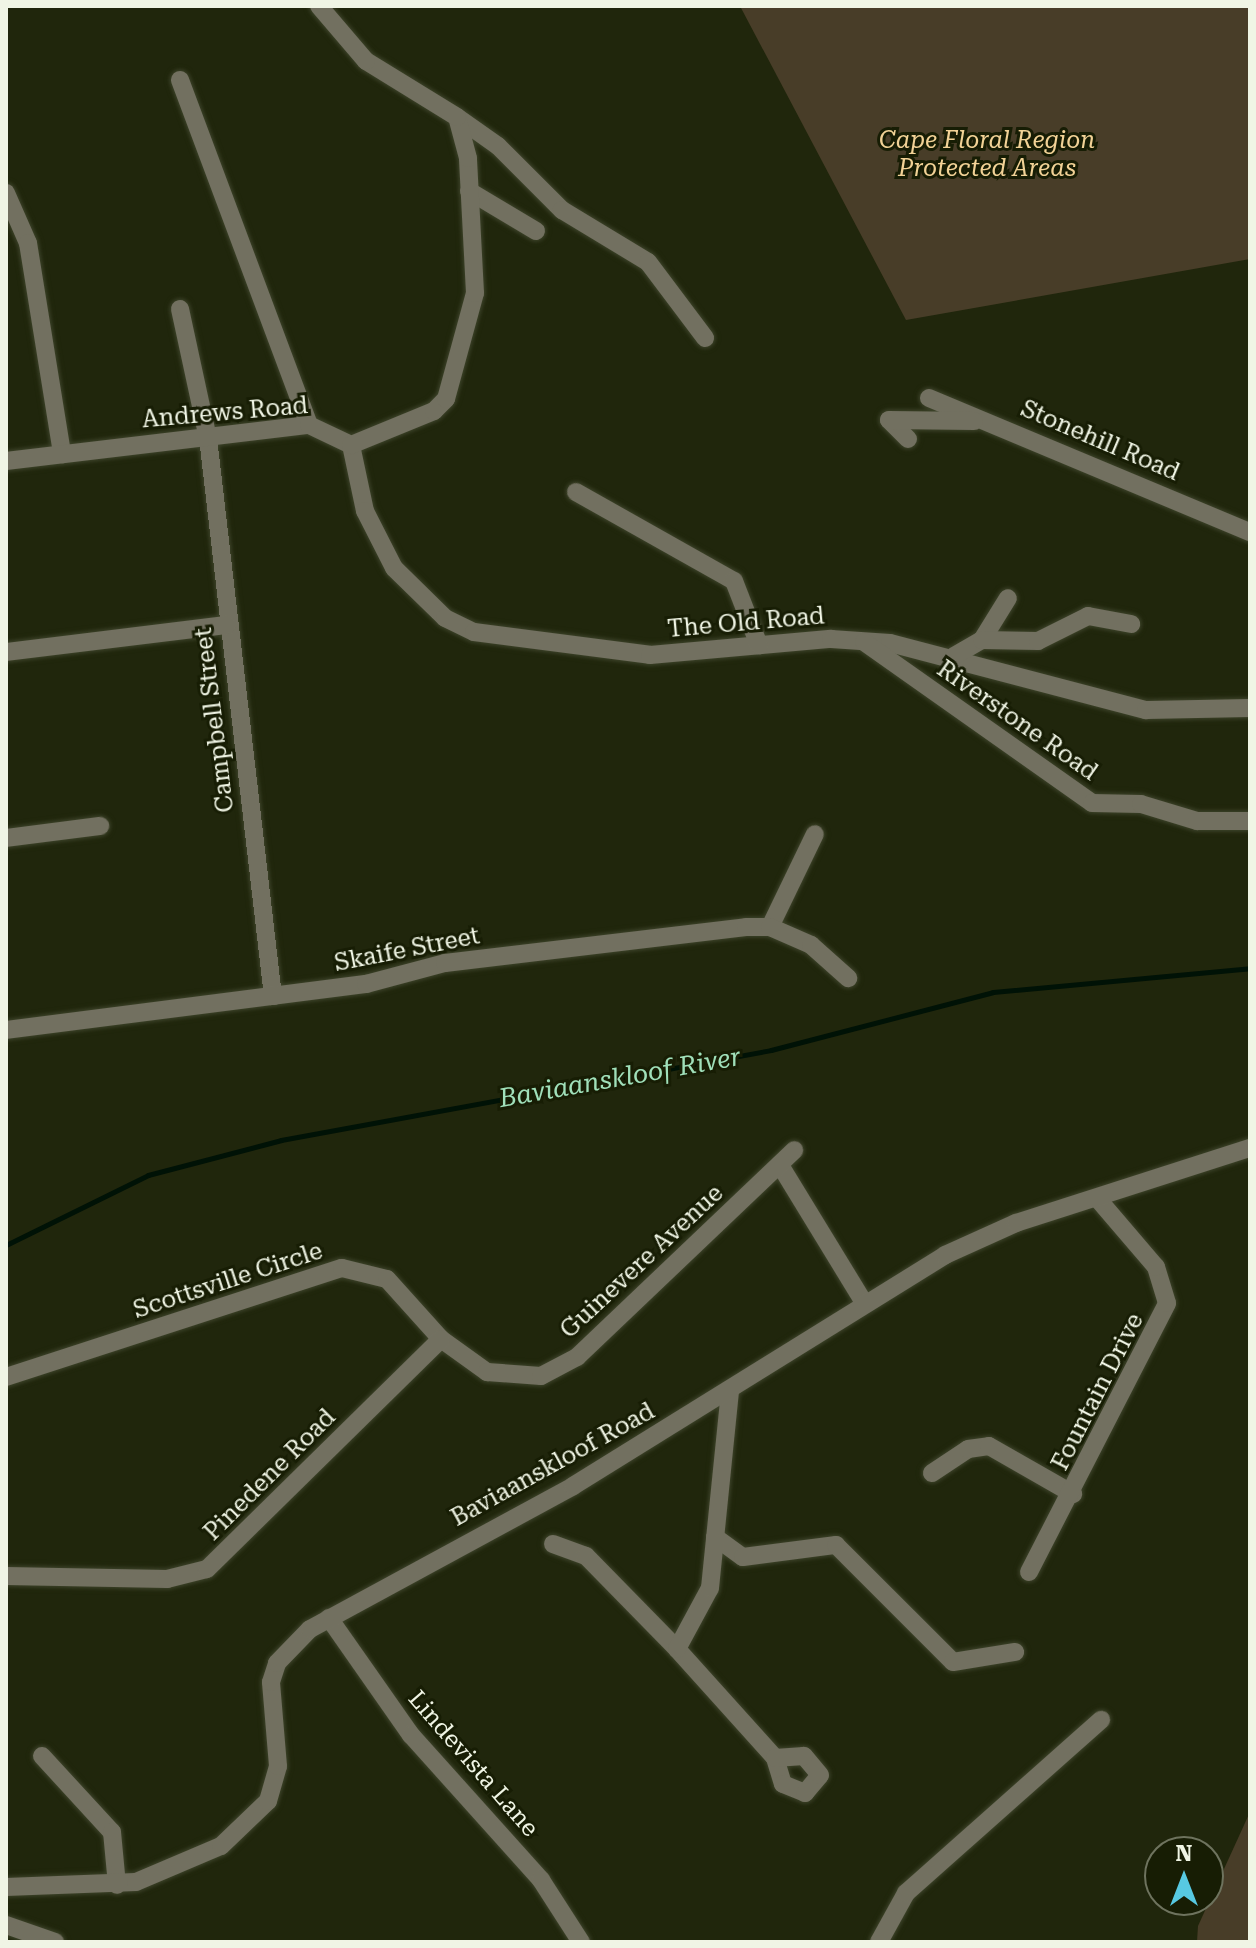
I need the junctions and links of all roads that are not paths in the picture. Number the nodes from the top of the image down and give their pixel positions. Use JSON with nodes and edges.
{"nodes":[{"id":1,"x":319,"y":6,"type":"edge"},
{"id":2,"x":180,"y":80,"type":"dead end"},
{"id":3,"x":457,"y":117,"type":"junction"},
{"id":4,"x":469,"y":191,"type":"junction"},
{"id":5,"x":6,"y":193,"type":"edge"},
{"id":6,"x":536,"y":231,"type":"dead end"},
{"id":7,"x":180,"y":309,"type":"dead end"},
{"id":8,"x":705,"y":338,"type":"dead end"},
{"id":9,"x":929,"y":398,"type":"dead end"},
{"id":10,"x":989,"y":421,"type":"junction"},
{"id":11,"x":309,"y":425,"type":"junction"},
{"id":12,"x":208,"y":438,"type":"junction"},
{"id":13,"x":908,"y":439,"type":"dead end"},
{"id":14,"x":351,"y":445,"type":"junction"},
{"id":15,"x":62,"y":454,"type":"junction"},
{"id":16,"x":6,"y":461,"type":"edge"},
{"id":17,"x":576,"y":492,"type":"dead end"},
{"id":18,"x":1250,"y":532,"type":"edge"},
{"id":19,"x":1008,"y":598,"type":"dead end"},
{"id":20,"x":1131,"y":624,"type":"dead end"},
{"id":21,"x":227,"y":625,"type":"junction"},
{"id":22,"x":862,"y":640,"type":"junction"},
{"id":23,"x":982,"y":640,"type":"junction"},
{"id":24,"x":759,"y":645,"type":"junction"},
{"id":25,"x":6,"y":652,"type":"edge"},
{"id":26,"x":954,"y":656,"type":"junction"},
{"id":27,"x":1250,"y":708,"type":"edge"},
{"id":28,"x":1250,"y":821,"type":"edge"},
{"id":29,"x":100,"y":826,"type":"dead end"},
{"id":30,"x":815,"y":834,"type":"dead end"},
{"id":31,"x":6,"y":838,"type":"edge"},
{"id":32,"x":770,"y":927,"type":"junction"},
{"id":33,"x":848,"y":978,"type":"dead end"},
{"id":34,"x":273,"y":996,"type":"junction"},
{"id":35,"x":6,"y":1030,"type":"edge"},
{"id":36,"x":1250,"y":1148,"type":"edge"},
{"id":37,"x":794,"y":1150,"type":"dead end"},
{"id":38,"x":780,"y":1165,"type":"junction"},
{"id":39,"x":1097,"y":1198,"type":"junction"},
{"id":40,"x":863,"y":1301,"type":"junction"},
{"id":41,"x":441,"y":1339,"type":"junction"},
{"id":42,"x":6,"y":1377,"type":"edge"},
{"id":43,"x":730,"y":1390,"type":"junction"},
{"id":44,"x":932,"y":1473,"type":"dead end"},
{"id":45,"x":1073,"y":1494,"type":"junction"},
{"id":46,"x":715,"y":1537,"type":"junction"},
{"id":47,"x":553,"y":1544,"type":"dead end"},
{"id":48,"x":743,"y":1557,"type":"junction"},
{"id":49,"x":1029,"y":1572,"type":"dead end"},
{"id":50,"x":6,"y":1576,"type":"edge"},
{"id":51,"x":711,"y":1579,"type":"junction"},
{"id":52,"x":329,"y":1618,"type":"junction"},
{"id":53,"x":677,"y":1649,"type":"junction"},
{"id":54,"x":1015,"y":1652,"type":"dead end"},
{"id":55,"x":1101,"y":1720,"type":"dead end"},
{"id":56,"x":42,"y":1756,"type":"dead end"},
{"id":57,"x":775,"y":1758,"type":"dead end"},
{"id":58,"x":117,"y":1885,"type":"junction"},
{"id":59,"x":6,"y":1887,"type":"edge"},
{"id":60,"x":6,"y":1925,"type":"edge"},
{"id":61,"x":55,"y":1942,"type":"edge"},
{"id":62,"x":581,"y":1942,"type":"edge"},
{"id":63,"x":879,"y":1942,"type":"edge"}],
"edges":[{"from":1,"to":3,"type":"street"},
{"from":2,"to":11,"type":"street"},
{"from":3,"to":4,"type":"street"},
{"from":3,"to":8,"type":"street"},
{"from":4,"to":6,"type":"street"},
{"from":4,"to":14,"type":"street"},
{"from":5,"to":15,"type":"street"},
{"from":7,"to":12,"type":"street","name":"Campbell Street"},
{"from":9,"to":10,"type":"street","name":"Stonehill Road"},
{"from":10,"to":13,"type":"street"},
{"from":10,"to":18,"type":"street","name":"Stonehill Road"},
{"from":11,"to":12,"type":"street","name":"Andrews Road"},
{"from":11,"to":14,"type":"street","name":"Andrews Road"},
{"from":12,"to":15,"type":"street","name":"Andrews Road"},
{"from":12,"to":21,"type":"street","name":"Campbell Street"},
{"from":14,"to":24,"type":"street","name":"The Old Road"},
{"from":15,"to":16,"type":"street","name":"Andrews Road"},
{"from":17,"to":24,"type":"street"},
{"from":19,"to":23,"type":"street"},
{"from":20,"to":23,"type":"street"},
{"from":21,"to":25,"type":"street"},
{"from":21,"to":34,"type":"street","name":"Campbell Street"},
{"from":22,"to":24,"type":"street","name":"The Old Road"},
{"from":22,"to":26,"type":"street","name":"The Old Road"},
{"from":22,"to":28,"type":"street","name":"Riverstone Road"},
{"from":23,"to":26,"type":"street"},
{"from":26,"to":27,"type":"street","name":"The Old Road"},
{"from":29,"to":31,"type":"street"},
{"from":30,"to":32,"type":"street"},
{"from":32,"to":33,"type":"street"},
{"from":32,"to":34,"type":"street","name":"Skaife Street"},
{"from":34,"to":35,"type":"street","name":"Skaife Street"},
{"from":36,"to":39,"type":"street","name":"Baviaanskloof Road"},
{"from":37,"to":38,"type":"street","name":"Guinevere Avenue"},
{"from":38,"to":40,"type":"street"},
{"from":38,"to":41,"type":"street","name":"Guinevere Avenue"},
{"from":39,"to":40,"type":"street","name":"Baviaanskloof Road"},
{"from":39,"to":45,"type":"street","name":"Fountain Drive"},
{"from":40,"to":43,"type":"street","name":"Baviaanskloof Road"},
{"from":41,"to":42,"type":"street","name":"Scottsville Circle"},
{"from":41,"to":50,"type":"street","name":"Pinedene Road"},
{"from":43,"to":46,"type":"street"},
{"from":43,"to":52,"type":"street","name":"Baviaanskloof Road"},
{"from":44,"to":45,"type":"street"},
{"from":45,"to":49,"type":"street","name":"Fountain Drive"},
{"from":46,"to":48,"type":"street"},
{"from":46,"to":51,"type":"street"},
{"from":47,"to":53,"type":"street"},
{"from":48,"to":51,"type":"street"},
{"from":48,"to":54,"type":"street"},
{"from":51,"to":53,"type":"street"},
{"from":52,"to":58,"type":"street","name":"Baviaanskloof Road"},
{"from":52,"to":62,"type":"street","name":"Lindevista Lane"},
{"from":53,"to":57,"type":"street"},
{"from":55,"to":63,"type":"street"},
{"from":56,"to":58,"type":"street"},
{"from":58,"to":59,"type":"street","name":"Baviaanskloof Road"},
{"from":60,"to":61,"type":"street"}]}
